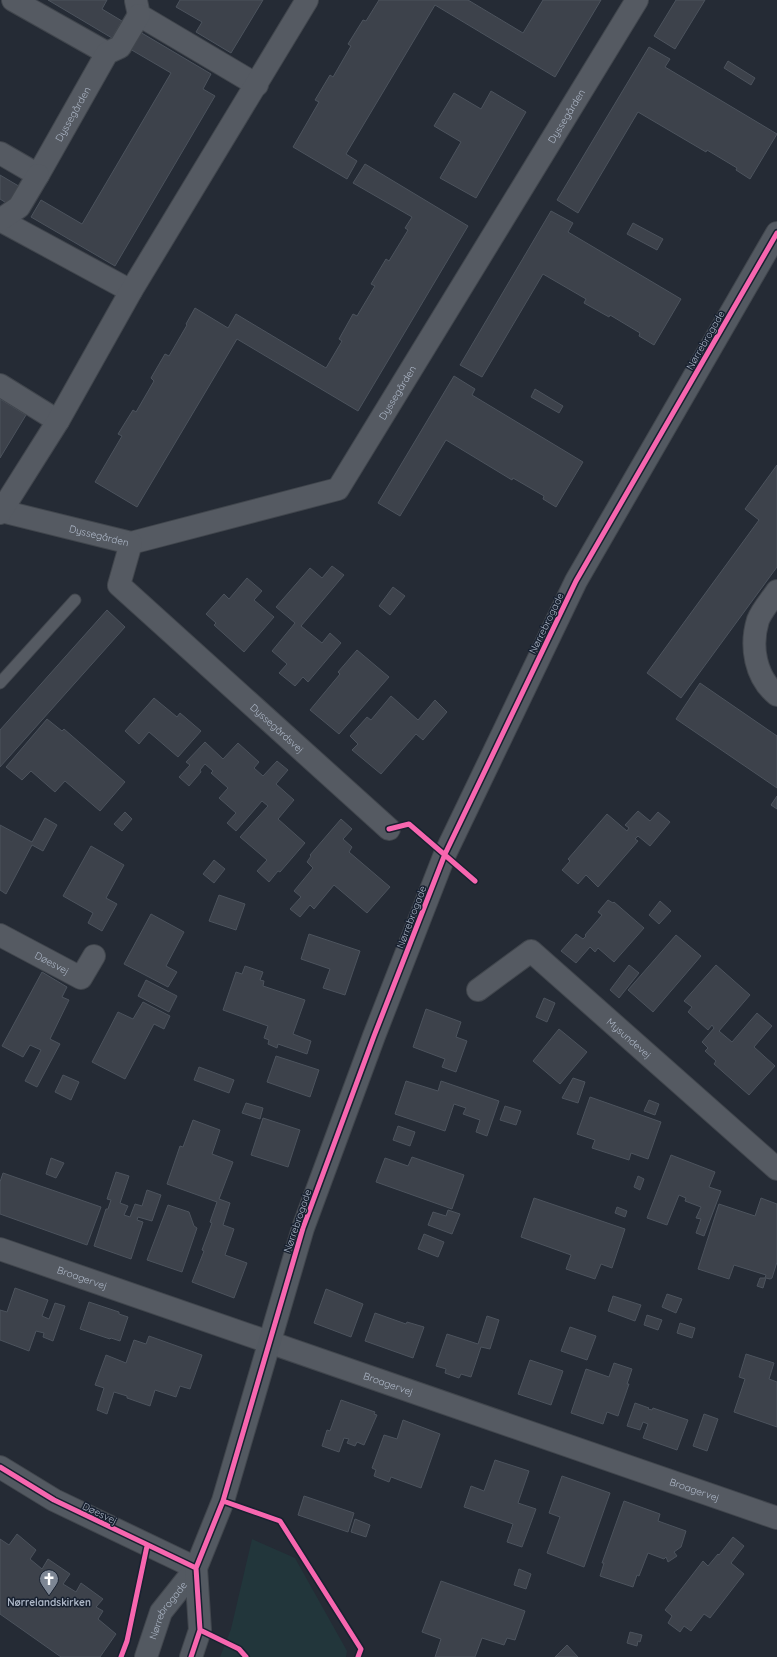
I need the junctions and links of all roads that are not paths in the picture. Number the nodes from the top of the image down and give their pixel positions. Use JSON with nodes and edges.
{"nodes":[{"id":1,"x":13,"y":0,"type":"edge"},
{"id":2,"x":307,"y":0,"type":"edge"},
{"id":3,"x":637,"y":0,"type":"edge"},
{"id":4,"x":138,"y":7,"type":"edge"},
{"id":5,"x":107,"y":53,"type":"junction"},
{"id":6,"x":257,"y":84,"type":"junction"},
{"id":7,"x":0,"y":153,"type":"edge"},
{"id":8,"x":38,"y":175,"type":"junction"},
{"id":9,"x":0,"y":220,"type":"edge"},
{"id":10,"x":777,"y":234,"type":"edge"},
{"id":11,"x":131,"y":292,"type":"junction"},
{"id":12,"x":0,"y":385,"type":"edge"},
{"id":13,"x":58,"y":421,"type":"junction"},
{"id":14,"x":1,"y":512,"type":"edge"},
{"id":15,"x":131,"y":543,"type":"junction"},
{"id":16,"x":777,"y":591,"type":"edge"},
{"id":17,"x":75,"y":600,"type":"dead end"},
{"id":18,"x":0,"y":683,"type":"edge"},
{"id":19,"x":777,"y":695,"type":"edge"},
{"id":20,"x":388,"y":828,"type":"dead end"},
{"id":21,"x":0,"y":935,"type":"edge"},
{"id":22,"x":94,"y":956,"type":"dead end"},
{"id":23,"x":478,"y":990,"type":"dead end"},
{"id":24,"x":777,"y":1169,"type":"edge"},
{"id":25,"x":0,"y":1249,"type":"edge"},
{"id":26,"x":270,"y":1342,"type":"junction"},
{"id":27,"x":0,"y":1467,"type":"edge"},
{"id":28,"x":777,"y":1518,"type":"edge"},
{"id":29,"x":196,"y":1568,"type":"junction"},
{"id":30,"x":146,"y":1657,"type":"edge"},
{"id":31,"x":191,"y":1657,"type":"edge"}],
"edges":[{"from":1,"to":5,"type":"street"},
{"from":2,"to":6,"type":"street","name":"Dyssegården"},
{"from":3,"to":15,"type":"street","name":"Dyssegården"},
{"from":4,"to":5,"type":"street","name":"Dyssegården"},
{"from":4,"to":6,"type":"street","name":"Dyssegården"},
{"from":5,"to":8,"type":"street","name":"Dyssegården"},
{"from":6,"to":11,"type":"street","name":"Dyssegården"},
{"from":7,"to":8,"type":"street"},
{"from":8,"to":9,"type":"street","name":"Dyssegården"},
{"from":9,"to":11,"type":"street","name":"Dyssegården"},
{"from":10,"to":26,"type":"street","name":"Nørrebrogade"},
{"from":11,"to":13,"type":"street","name":"Dyssegården"},
{"from":12,"to":13,"type":"street"},
{"from":13,"to":14,"type":"street","name":"Dyssegården"},
{"from":14,"to":15,"type":"street","name":"Dyssegården"},
{"from":15,"to":20,"type":"street","name":"Dyssegårdsvej"},
{"from":16,"to":19,"type":"street"},
{"from":17,"to":18,"type":"lane"},
{"from":21,"to":22,"type":"street","name":"Døesvej"},
{"from":23,"to":24,"type":"street","name":"Mysundevej"},
{"from":25,"to":26,"type":"street","name":"Broagervej"},
{"from":26,"to":28,"type":"street","name":"Broagervej"},
{"from":26,"to":29,"type":"street","name":"Nørrebrogade"},
{"from":27,"to":29,"type":"street","name":"Døesvej"},
{"from":29,"to":30,"type":"street","name":"Nørrebrogade"},
{"from":29,"to":31,"type":"street","name":"Nørrebrogade"}]}
